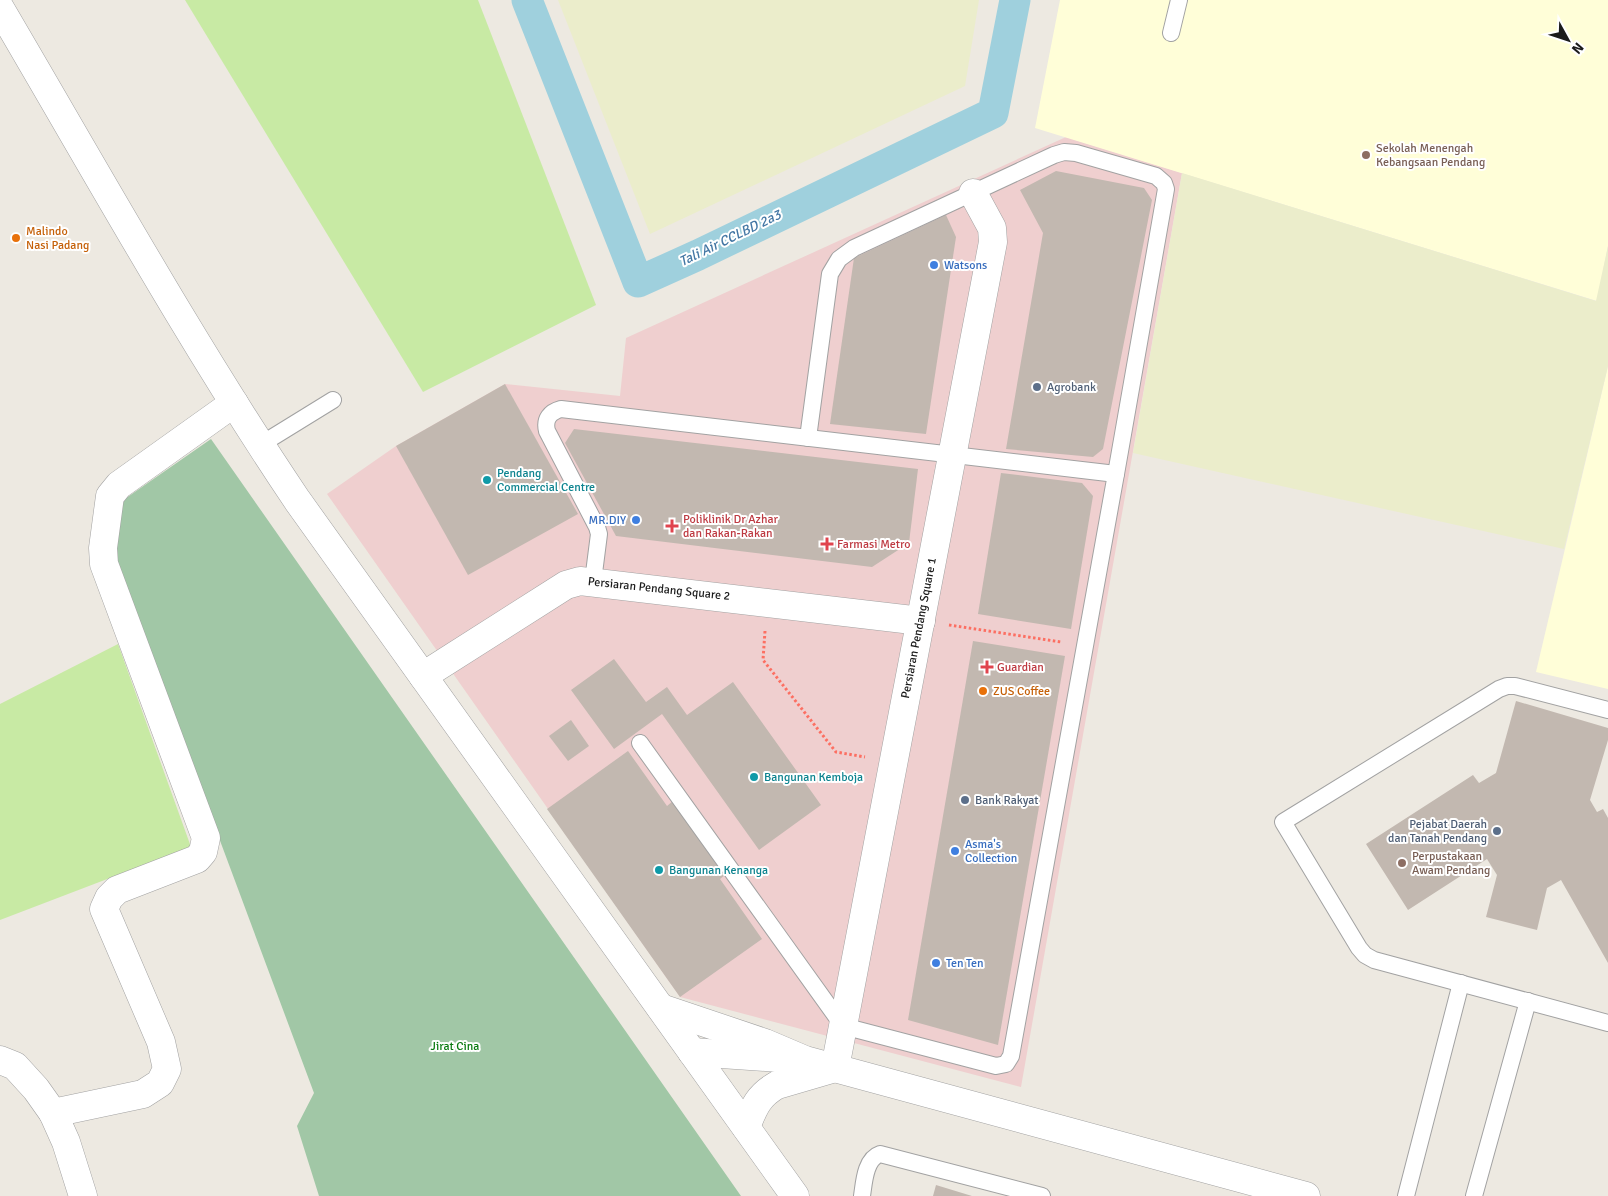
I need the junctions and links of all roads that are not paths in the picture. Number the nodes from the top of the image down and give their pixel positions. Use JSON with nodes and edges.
{"nodes":[{"id":1,"x":1179,"y":0,"type":"edge"},
{"id":2,"x":0,"y":8,"type":"edge"},
{"id":3,"x":1171,"y":33,"type":"dead end"},
{"id":4,"x":974,"y":193,"type":"junction"},
{"id":5,"x":333,"y":400,"type":"dead end"},
{"id":6,"x":234,"y":404,"type":"junction"},
{"id":7,"x":808,"y":438,"type":"junction"},
{"id":8,"x":260,"y":444,"type":"junction"},
{"id":9,"x":952,"y":455,"type":"junction"},
{"id":10,"x":1116,"y":474,"type":"junction"},
{"id":11,"x":593,"y":581,"type":"junction"},
{"id":12,"x":921,"y":621,"type":"junction"},
{"id":13,"x":423,"y":676,"type":"junction"},
{"id":14,"x":1608,"y":710,"type":"edge"},
{"id":15,"x":640,"y":743,"type":"dead end"},
{"id":16,"x":1461,"y":983,"type":"junction"},
{"id":17,"x":1528,"y":1001,"type":"junction"},
{"id":18,"x":661,"y":1008,"type":"junction"},
{"id":19,"x":1608,"y":1023,"type":"edge"},
{"id":20,"x":842,"y":1026,"type":"junction"},
{"id":21,"x":692,"y":1052,"type":"junction"},
{"id":22,"x":0,"y":1060,"type":"edge"},
{"id":23,"x":805,"y":1060,"type":"junction"},
{"id":24,"x":835,"y":1068,"type":"junction"},
{"id":25,"x":53,"y":1113,"type":"junction"},
{"id":26,"x":746,"y":1127,"type":"junction"},
{"id":27,"x":83,"y":1196,"type":"edge"},
{"id":28,"x":795,"y":1196,"type":"edge"},
{"id":29,"x":862,"y":1196,"type":"edge"},
{"id":30,"x":1042,"y":1196,"type":"edge"},
{"id":31,"x":1306,"y":1196,"type":"edge"},
{"id":32,"x":1406,"y":1196,"type":"edge"},
{"id":33,"x":1474,"y":1196,"type":"edge"}],
"edges":[{"from":1,"to":3,"type":"lane"},
{"from":2,"to":6,"type":"street"},
{"from":4,"to":7,"type":"lane"},
{"from":4,"to":9,"type":"street","name":"Persiaran Pendang Square 1"},
{"from":4,"to":10,"type":"lane"},
{"from":5,"to":8,"type":"lane"},
{"from":6,"to":8,"type":"street"},
{"from":6,"to":25,"type":"street"},
{"from":7,"to":9,"type":"lane"},
{"from":7,"to":11,"type":"lane"},
{"from":8,"to":13,"type":"street"},
{"from":9,"to":10,"type":"lane"},
{"from":9,"to":12,"type":"street","name":"Persiaran Pendang Square 1"},
{"from":10,"to":20,"type":"lane"},
{"from":11,"to":12,"type":"street","name":"Persiaran Pendang Square 2"},
{"from":11,"to":13,"type":"street","name":"Persiaran Pendang Square 2"},
{"from":12,"to":20,"type":"street","name":"Persiaran Pendang Square 1"},
{"from":13,"to":18,"type":"street"},
{"from":14,"to":16,"type":"lane"},
{"from":15,"to":20,"type":"lane"},
{"from":16,"to":17,"type":"lane"},
{"from":16,"to":32,"type":"lane"},
{"from":17,"to":19,"type":"lane"},
{"from":17,"to":33,"type":"lane"},
{"from":18,"to":21,"type":"street"},
{"from":18,"to":23,"type":"street"},
{"from":20,"to":24,"type":"street","name":"Persiaran Pendang Square 1"},
{"from":21,"to":23,"type":"street"},
{"from":21,"to":26,"type":"street"},
{"from":22,"to":25,"type":"street"},
{"from":23,"to":24,"type":"street"},
{"from":24,"to":26,"type":"street"},
{"from":24,"to":31,"type":"street"},
{"from":25,"to":27,"type":"street"},
{"from":26,"to":28,"type":"street"},
{"from":29,"to":30,"type":"lane"}]}
